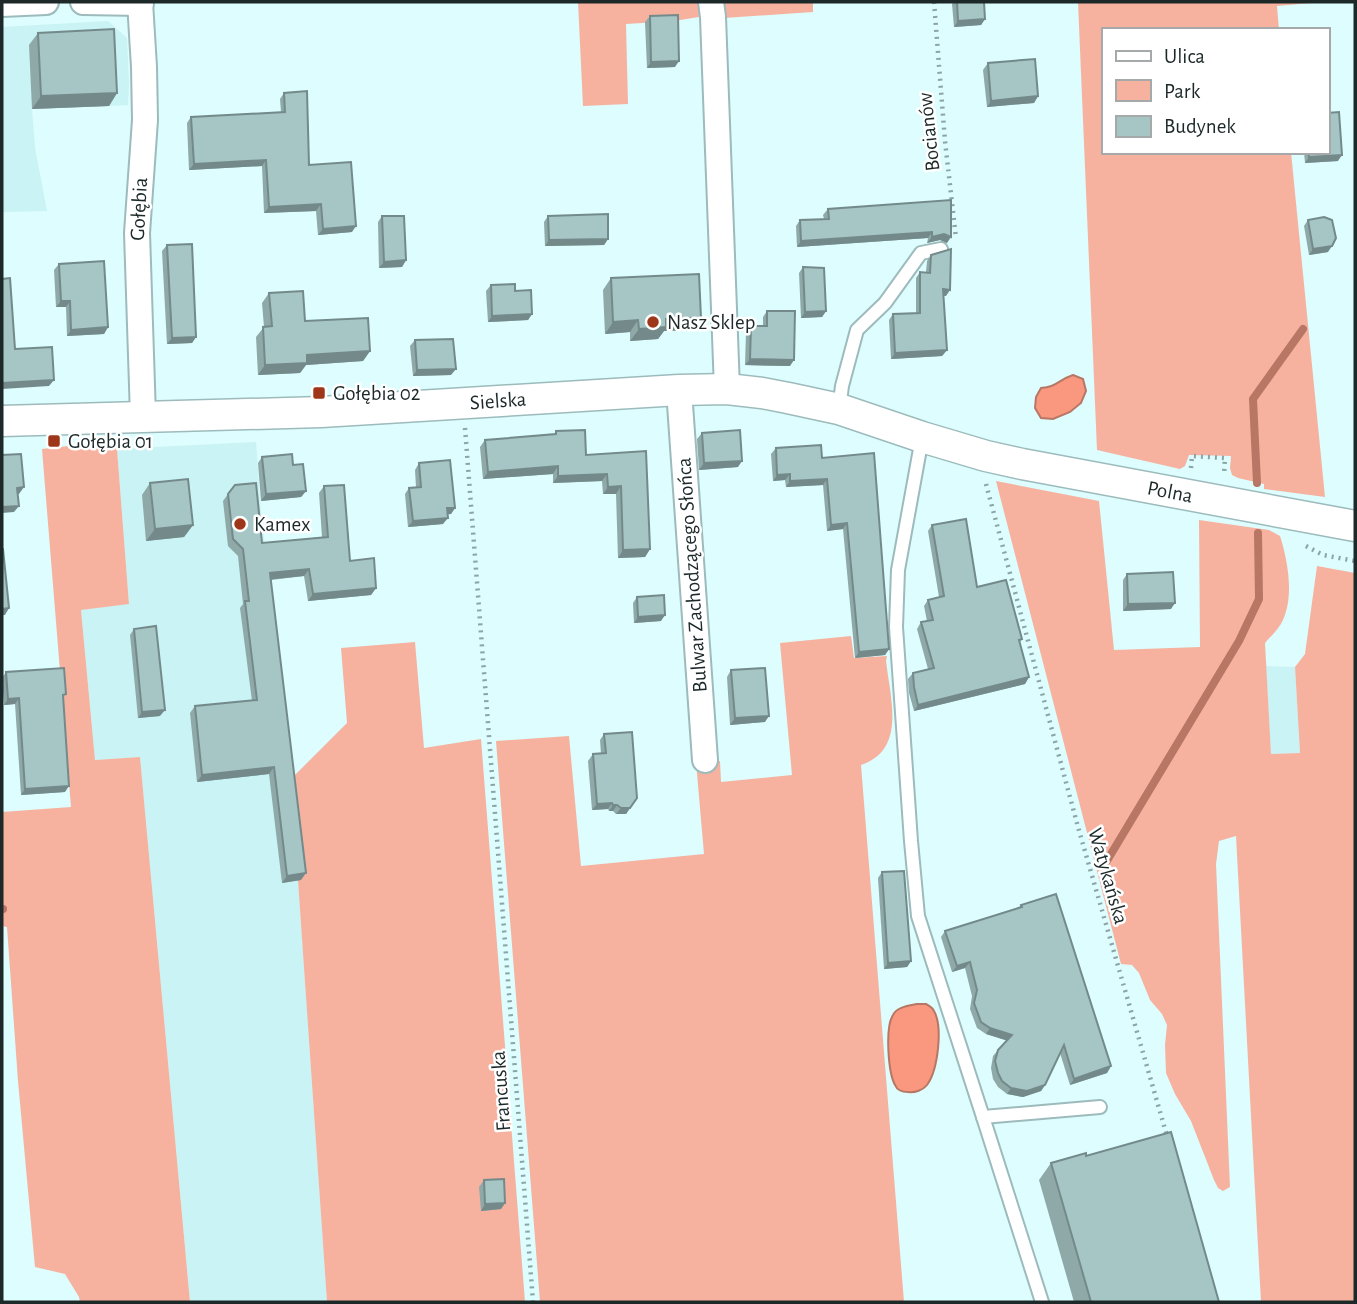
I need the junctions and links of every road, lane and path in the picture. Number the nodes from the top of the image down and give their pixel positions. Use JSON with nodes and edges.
{"nodes":[{"id":1,"x":46,"y":2,"type":"edge"},
{"id":2,"x":83,"y":2,"type":"edge"},
{"id":3,"x":711,"y":2,"type":"edge"},
{"id":4,"x":934,"y":2,"type":"edge"},
{"id":5,"x":140,"y":3,"type":"edge"},
{"id":6,"x":2,"y":4,"type":"edge"},
{"id":7,"x":941,"y":249,"type":"joint"},
{"id":8,"x":727,"y":389,"type":"junction"},
{"id":9,"x":679,"y":390,"type":"junction"},
{"id":10,"x":463,"y":403,"type":"junction"},
{"id":11,"x":839,"y":410,"type":"junction"},
{"id":12,"x":143,"y":416,"type":"junction"},
{"id":13,"x":2,"y":421,"type":"edge"},
{"id":14,"x":922,"y":438,"type":"junction"},
{"id":15,"x":986,"y":456,"type":"junction"},
{"id":16,"x":1192,"y":456,"type":"dead end"},
{"id":17,"x":1225,"y":458,"type":"dead end"},
{"id":18,"x":1355,"y":526,"type":"edge"},
{"id":19,"x":1300,"y":542,"type":"dead end"},
{"id":20,"x":1355,"y":561,"type":"edge"},
{"id":21,"x":705,"y":760,"type":"dead end"},
{"id":22,"x":1100,"y":1107,"type":"dead end"},
{"id":23,"x":983,"y":1117,"type":"junction"},
{"id":24,"x":1170,"y":1148,"type":"edge"},
{"id":25,"x":533,"y":1302,"type":"edge"},
{"id":26,"x":1042,"y":1302,"type":"edge"}],
"edges":[{"from":1,"to":6,"type":"street"},
{"from":2,"to":5,"type":"street"},
{"from":3,"to":8,"type":"street"},
{"from":4,"to":7,"type":"path","name":"Bocianów"},
{"from":5,"to":12,"type":"street","name":"Gołębia"},
{"from":7,"to":11,"type":"lane"},
{"from":8,"to":9,"type":"street","name":"Sielska"},
{"from":8,"to":11,"type":"street","name":"Sielska"},
{"from":9,"to":10,"type":"street","name":"Sielska"},
{"from":9,"to":21,"type":"street","name":"Bulwar Zachodzącego Słońca"},
{"from":10,"to":12,"type":"street","name":"Sielska"},
{"from":10,"to":25,"type":"path","name":"Francuska"},
{"from":11,"to":14,"type":"street","name":"Sielska"},
{"from":12,"to":13,"type":"street","name":"Sielska"},
{"from":14,"to":15,"type":"street","name":"Sielska"},
{"from":14,"to":23,"type":"lane"},
{"from":15,"to":18,"type":"street","name":"Polna"},
{"from":15,"to":24,"type":"path","name":"Watykańska"},
{"from":16,"to":17,"type":"path"},
{"from":19,"to":20,"type":"path"},
{"from":22,"to":23,"type":"lane"},
{"from":23,"to":26,"type":"lane"}]}
